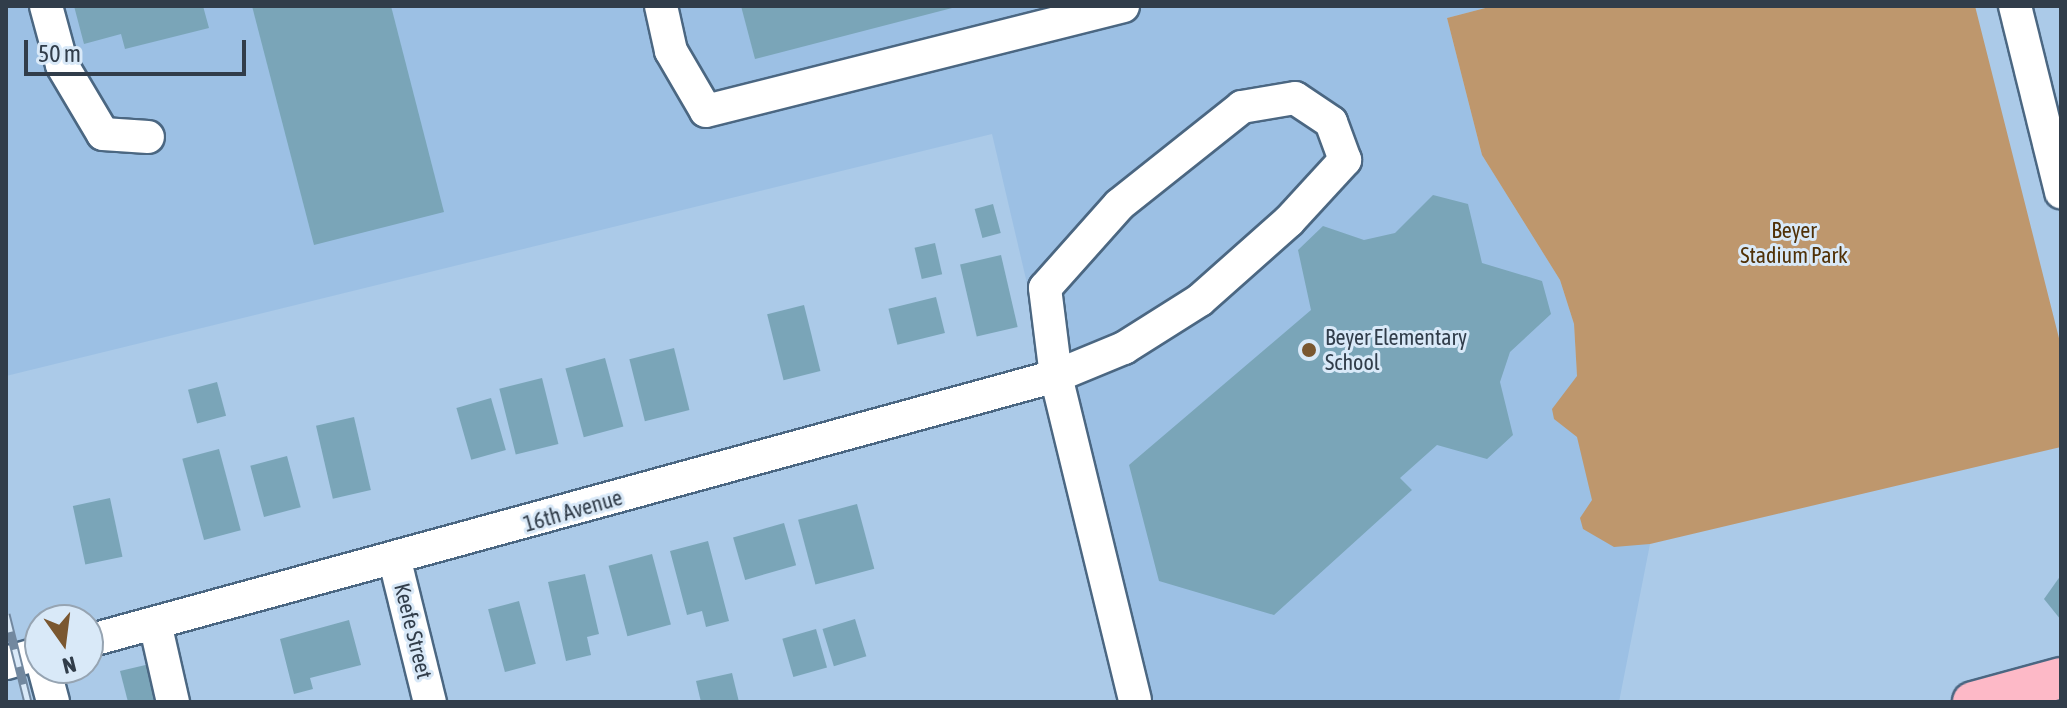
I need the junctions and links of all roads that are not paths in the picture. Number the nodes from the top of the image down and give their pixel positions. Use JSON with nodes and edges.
{"nodes":[{"id":1,"x":46,"y":6,"type":"edge"},
{"id":2,"x":661,"y":6,"type":"edge"},
{"id":3,"x":1123,"y":6,"type":"edge"},
{"id":4,"x":2015,"y":6,"type":"edge"},
{"id":5,"x":148,"y":137,"type":"dead end"},
{"id":6,"x":2061,"y":192,"type":"edge"},
{"id":7,"x":1056,"y":376,"type":"junction"},
{"id":8,"x":395,"y":561,"type":"junction"},
{"id":9,"x":155,"y":623,"type":"junction"},
{"id":10,"x":104,"y":637,"type":"edge"},
{"id":11,"x":2061,"y":678,"type":"edge"},
{"id":12,"x":1135,"y":700,"type":"edge"},
{"id":13,"x":173,"y":702,"type":"edge"},
{"id":14,"x":430,"y":702,"type":"edge"},
{"id":15,"x":1973,"y":702,"type":"edge"}],
"edges":[{"from":1,"to":5,"type":"street"},
{"from":2,"to":3,"type":"street"},
{"from":4,"to":6,"type":"street"},
{"from":7,"to":7,"type":"street","name":"16th Avenue"},
{"from":7,"to":8,"type":"street","name":"16th Avenue"},
{"from":7,"to":12,"type":"street"},
{"from":8,"to":9,"type":"street","name":"16th Avenue"},
{"from":8,"to":14,"type":"street","name":"Keefe Street"},
{"from":9,"to":10,"type":"street","name":"16th Avenue"},
{"from":9,"to":13,"type":"street"},
{"from":11,"to":15,"type":"main road"}]}
